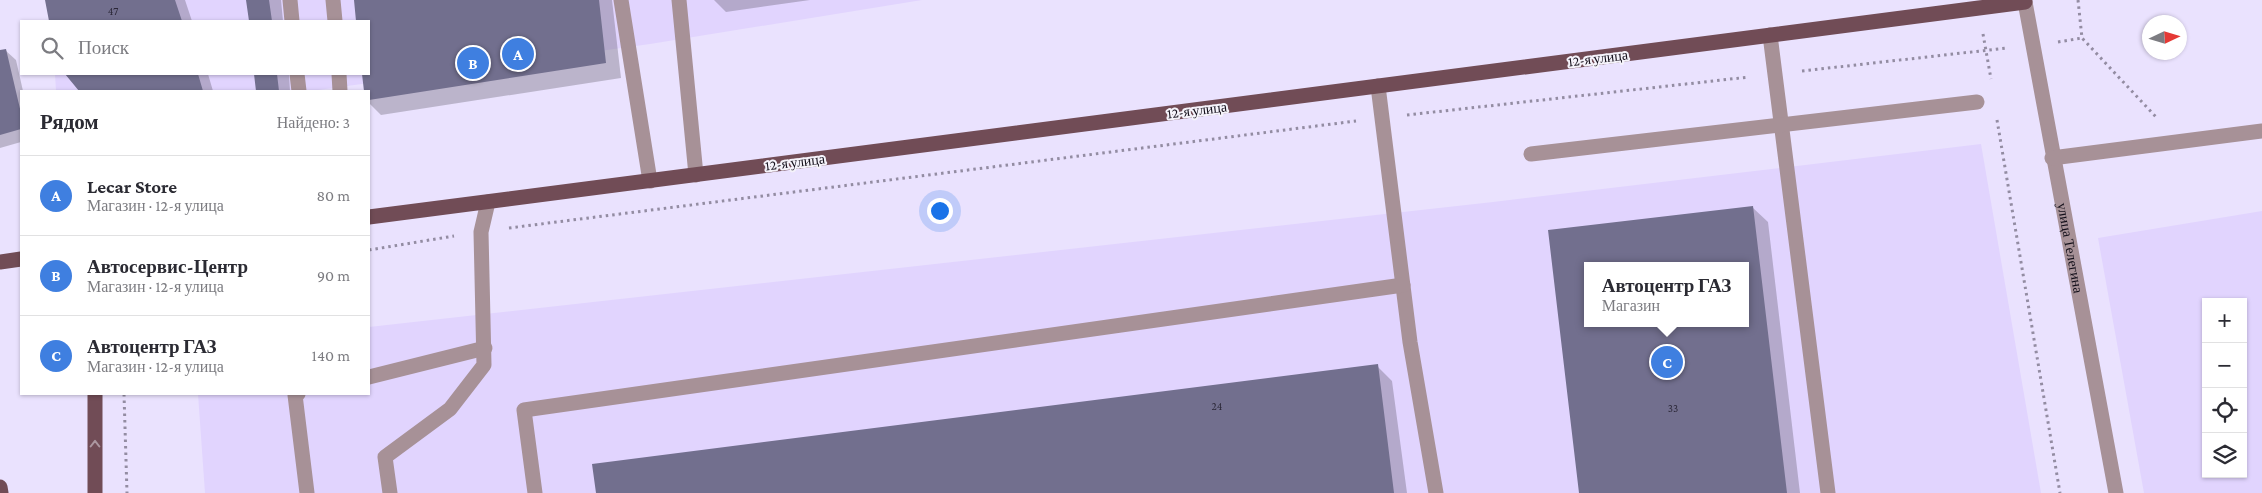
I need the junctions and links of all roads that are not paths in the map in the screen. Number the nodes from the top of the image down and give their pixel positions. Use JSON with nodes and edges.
{"nodes":[{"id":1,"x":290,"y":0,"type":"edge"},
{"id":2,"x":333,"y":0,"type":"edge"},
{"id":3,"x":620,"y":0,"type":"edge"},
{"id":4,"x":679,"y":0,"type":"edge"},
{"id":5,"x":2024,"y":1,"type":"edge"},
{"id":6,"x":292,"y":20,"type":"edge"},
{"id":7,"x":334,"y":20,"type":"edge"},
{"id":8,"x":1770,"y":35,"type":"junction"},
{"id":9,"x":297,"y":75,"type":"edge"},
{"id":10,"x":339,"y":75,"type":"edge"},
{"id":11,"x":1378,"y":86,"type":"junction"},
{"id":12,"x":299,"y":90,"type":"edge"},
{"id":13,"x":340,"y":90,"type":"edge"},
{"id":14,"x":1977,"y":102,"type":"dead end"},
{"id":15,"x":1781,"y":125,"type":"junction"},
{"id":16,"x":2262,"y":131,"type":"edge"},
{"id":17,"x":1532,"y":154,"type":"dead end"},
{"id":18,"x":2052,"y":158,"type":"junction"},
{"id":19,"x":696,"y":175,"type":"junction"},
{"id":20,"x":650,"y":181,"type":"junction"},
{"id":21,"x":488,"y":202,"type":"junction"},
{"id":22,"x":370,"y":218,"type":"edge"},
{"id":23,"x":20,"y":260,"type":"edge"},
{"id":24,"x":0,"y":262,"type":"edge"},
{"id":25,"x":1403,"y":285,"type":"junction"},
{"id":26,"x":485,"y":348,"type":"junction"},
{"id":27,"x":370,"y":376,"type":"edge"},
{"id":28,"x":95,"y":395,"type":"edge"},
{"id":29,"x":295,"y":395,"type":"edge"},
{"id":30,"x":0,"y":487,"type":"edge"},
{"id":31,"x":1,"y":493,"type":"edge"},
{"id":32,"x":95,"y":493,"type":"edge"},
{"id":33,"x":307,"y":493,"type":"edge"},
{"id":34,"x":390,"y":493,"type":"edge"},
{"id":35,"x":534,"y":493,"type":"edge"},
{"id":36,"x":1436,"y":493,"type":"edge"},
{"id":37,"x":1828,"y":493,"type":"edge"},
{"id":38,"x":2116,"y":493,"type":"edge"}],
"edges":[{"from":1,"to":6,"type":"street"},
{"from":2,"to":7,"type":"street"},
{"from":3,"to":20,"type":"street"},
{"from":4,"to":19,"type":"street"},
{"from":5,"to":8,"type":"main road","name":"12-я улица"},
{"from":5,"to":18,"type":"street","name":"улица Телегина"},
{"from":8,"to":11,"type":"main road","name":"12-я улица"},
{"from":8,"to":15,"type":"street"},
{"from":9,"to":12,"type":"street"},
{"from":10,"to":13,"type":"street"},
{"from":11,"to":19,"type":"main road","name":"12-я улица"},
{"from":11,"to":25,"type":"street"},
{"from":14,"to":15,"type":"street"},
{"from":15,"to":17,"type":"street"},
{"from":15,"to":37,"type":"street"},
{"from":16,"to":18,"type":"street"},
{"from":18,"to":38,"type":"street","name":"улица Телегина"},
{"from":19,"to":20,"type":"main road","name":"12-я улица"},
{"from":20,"to":21,"type":"main road","name":"12-я улица"},
{"from":21,"to":22,"type":"main road","name":"12-я улица"},
{"from":21,"to":26,"type":"street"},
{"from":23,"to":24,"type":"main road"},
{"from":25,"to":35,"type":"street"},
{"from":25,"to":36,"type":"street"},
{"from":26,"to":27,"type":"street"},
{"from":26,"to":34,"type":"street"},
{"from":32,"to":28,"type":"main road","one_way":true},
{"from":29,"to":33,"type":"street"},
{"from":30,"to":31,"type":"main road"}]}
